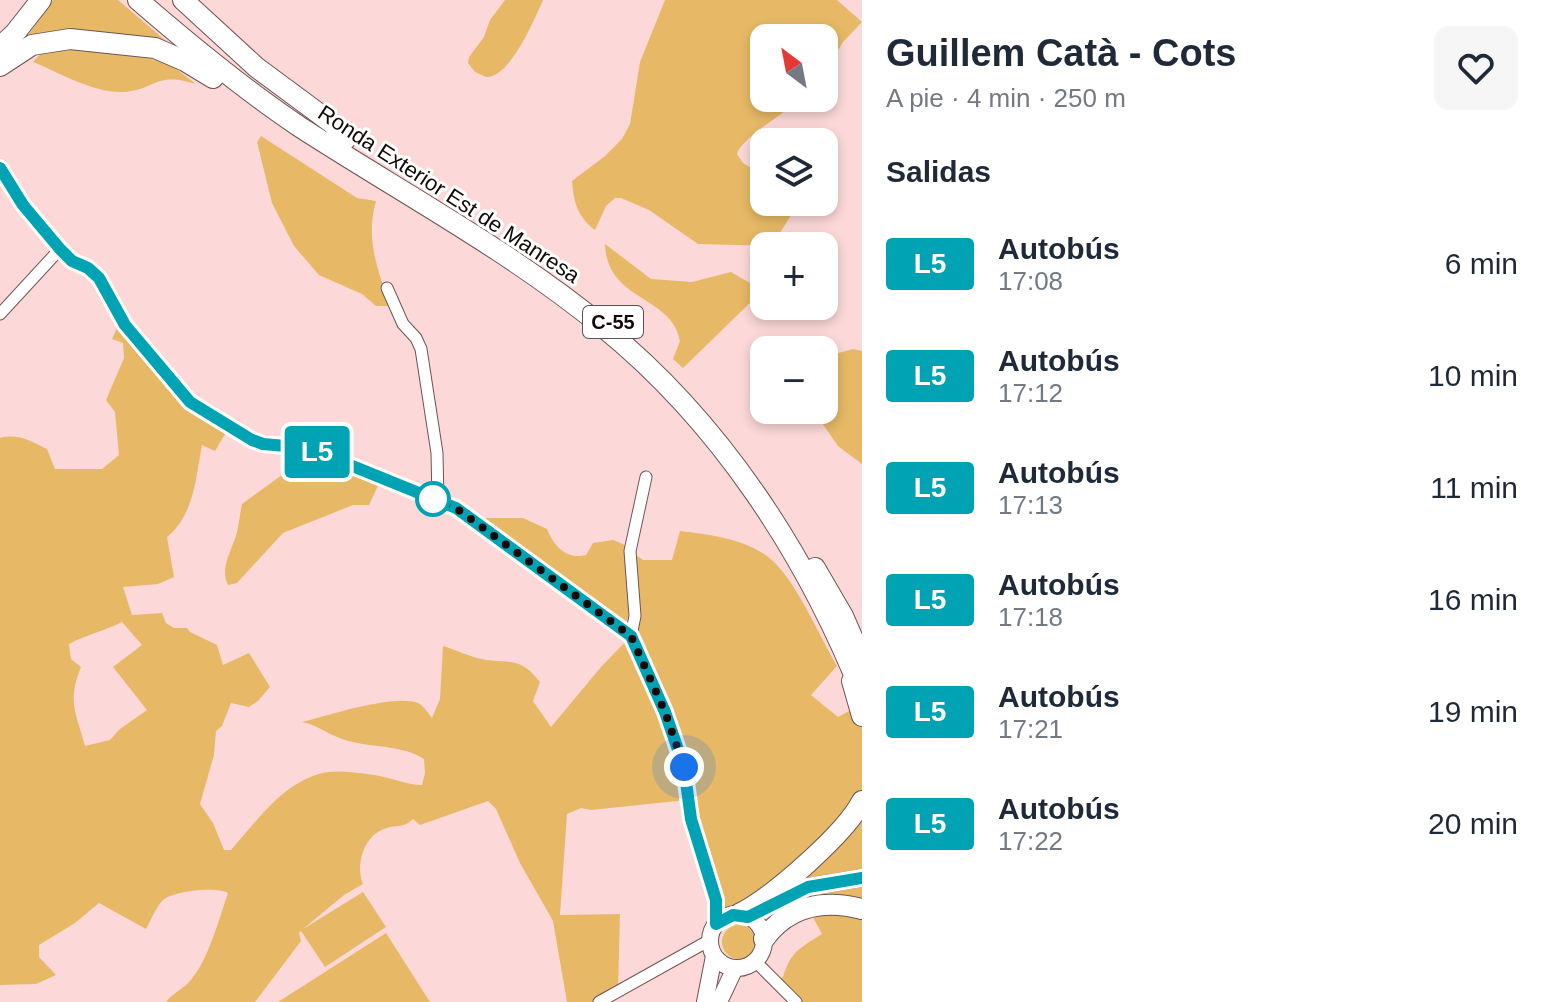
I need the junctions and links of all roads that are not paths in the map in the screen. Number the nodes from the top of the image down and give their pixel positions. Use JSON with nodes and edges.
{"nodes":[{"id":1,"x":41,"y":0,"type":"edge"},
{"id":2,"x":127,"y":0,"type":"edge"},
{"id":3,"x":138,"y":0,"type":"edge"},
{"id":4,"x":156,"y":0,"type":"edge"},
{"id":5,"x":183,"y":0,"type":"edge"},
{"id":6,"x":0,"y":47,"type":"edge"},
{"id":7,"x":0,"y":66,"type":"edge"},
{"id":8,"x":231,"y":78,"type":"junction"},
{"id":9,"x":345,"y":140,"type":"junction"},
{"id":10,"x":0,"y":168,"type":"edge"},
{"id":11,"x":438,"y":211,"type":"junction"},
{"id":12,"x":60,"y":249,"type":"junction"},
{"id":13,"x":387,"y":288,"type":"dead end"},
{"id":14,"x":0,"y":314,"type":"edge"},
{"id":15,"x":646,"y":477,"type":"dead end"},
{"id":16,"x":438,"y":501,"type":"junction"},
{"id":17,"x":843,"y":616,"type":"junction"},
{"id":18,"x":631,"y":636,"type":"junction"},
{"id":19,"x":862,"y":644,"type":"edge"},
{"id":20,"x":855,"y":661,"type":"edge"},
{"id":21,"x":862,"y":694,"type":"edge"},
{"id":22,"x":862,"y":716,"type":"edge"},
{"id":23,"x":862,"y":801,"type":"edge"},
{"id":24,"x":862,"y":878,"type":"edge"},
{"id":25,"x":828,"y":883,"type":"junction"},
{"id":26,"x":862,"y":909,"type":"edge"},
{"id":27,"x":744,"y":916,"type":"junction"},
{"id":28,"x":763,"y":934,"type":"junction"},
{"id":29,"x":714,"y":940,"type":"junction"},
{"id":30,"x":755,"y":961,"type":"junction"},
{"id":31,"x":735,"y":968,"type":"junction"},
{"id":32,"x":599,"y":1002,"type":"edge"},
{"id":33,"x":705,"y":1002,"type":"edge"},
{"id":34,"x":719,"y":1002,"type":"edge"},
{"id":35,"x":796,"y":1002,"type":"edge"}],
"edges":[{"from":1,"to":6,"type":"highway"},
{"from":2,"to":8,"type":"highway"},
{"from":3,"to":8,"type":"highway","name":"Ronda Exterior Est de Manresa","number":"C-55"},
{"from":4,"to":9,"type":"highway","name":"Ronda Exterior Est de Manresa","number":"C-55"},
{"from":5,"to":9,"type":"highway"},
{"from":7,"to":11,"type":"highway"},
{"from":8,"to":11,"type":"highway","name":"Ronda Exterior Est de Manresa","number":"C-55"},
{"from":9,"to":17,"type":"highway","name":"Ronda Exterior Est de Manresa","number":"C-55"},
{"from":10,"to":12,"type":"street"},
{"from":11,"to":20,"type":"highway","name":"Ronda Exterior Est de Manresa","number":"C-55"},
{"from":12,"to":14,"type":"street"},
{"from":12,"to":16,"type":"street"},
{"from":13,"to":16,"type":"street"},
{"from":15,"to":18,"type":"street"},
{"from":16,"to":18,"type":"street"},
{"from":17,"to":19,"type":"highway"},
{"from":17,"to":20,"type":"highway","name":"Ronda Exterior Est de Manresa","number":"C-55"},
{"from":18,"to":29,"type":"street"},
{"from":20,"to":21,"type":"highway","name":"Ronda Exterior Est de Manresa","number":"C-55"},
{"from":20,"to":22,"type":"highway"},
{"from":23,"to":27,"type":"highway"},
{"from":24,"to":25,"type":"street"},
{"from":25,"to":27,"type":"street"},
{"from":25,"to":28,"type":"street"},
{"from":26,"to":28,"type":"highway"},
{"from":27,"to":28,"type":"street"},
{"from":27,"to":29,"type":"street"},
{"from":28,"to":30,"type":"street"},
{"from":29,"to":31,"type":"street"},
{"from":29,"to":32,"type":"street"},
{"from":29,"to":33,"type":"street"},
{"from":30,"to":31,"type":"street"},
{"from":30,"to":35,"type":"street"},
{"from":31,"to":34,"type":"street"}]}
